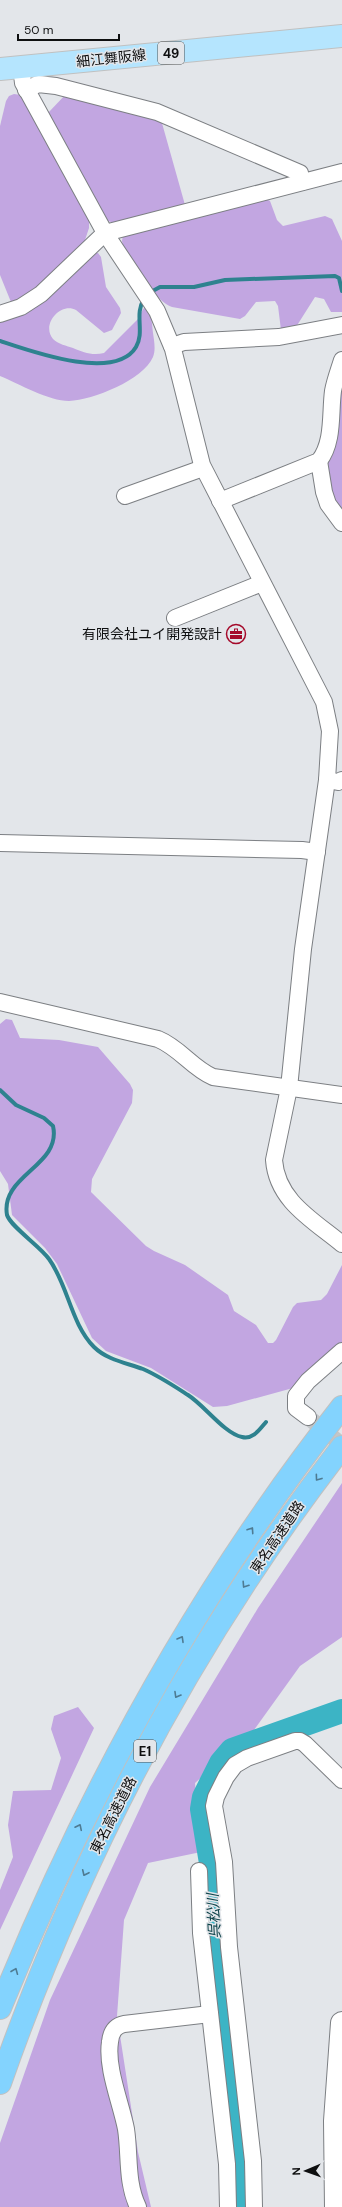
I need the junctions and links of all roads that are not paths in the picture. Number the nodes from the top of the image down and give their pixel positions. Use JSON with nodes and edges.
{"nodes":[{"id":1,"x":342,"y":36,"type":"edge"},
{"id":2,"x":11,"y":68,"type":"edge"},
{"id":3,"x":26,"y":90,"type":"junction"},
{"id":4,"x":342,"y":172,"type":"edge"},
{"id":5,"x":302,"y":182,"type":"junction"},
{"id":6,"x":105,"y":233,"type":"junction"},
{"id":7,"x":0,"y":314,"type":"edge"},
{"id":8,"x":342,"y":325,"type":"edge"},
{"id":9,"x":172,"y":346,"type":"junction"},
{"id":10,"x":342,"y":360,"type":"edge"},
{"id":11,"x":319,"y":461,"type":"junction"},
{"id":12,"x":203,"y":468,"type":"junction"},
{"id":13,"x":125,"y":496,"type":"dead end"},
{"id":14,"x":220,"y":501,"type":"junction"},
{"id":15,"x":342,"y":523,"type":"edge"},
{"id":16,"x":262,"y":583,"type":"junction"},
{"id":17,"x":175,"y":618,"type":"dead end"},
{"id":18,"x":334,"y":780,"type":"edge"},
{"id":19,"x":0,"y":843,"type":"edge"},
{"id":20,"x":317,"y":852,"type":"junction"},
{"id":21,"x":0,"y":1002,"type":"edge"},
{"id":22,"x":289,"y":1088,"type":"junction"},
{"id":23,"x":342,"y":1095,"type":"edge"},
{"id":24,"x":342,"y":1244,"type":"edge"},
{"id":25,"x":342,"y":1351,"type":"edge"},
{"id":26,"x":342,"y":1407,"type":"edge"},
{"id":27,"x":308,"y":1417,"type":"tunnel mouth"},
{"id":28,"x":342,"y":1447,"type":"edge"},
{"id":29,"x":342,"y":1780,"type":"edge"},
{"id":30,"x":199,"y":1870,"type":"dead end"},
{"id":31,"x":0,"y":2008,"type":"edge"},
{"id":32,"x":210,"y":2014,"type":"junction"},
{"id":33,"x":342,"y":2023,"type":"edge"},
{"id":34,"x":0,"y":2083,"type":"edge"},
{"id":35,"x":248,"y":2127,"type":"junction"},
{"id":36,"x":225,"y":2129,"type":"junction"},
{"id":37,"x":338,"y":2129,"type":"edge"},
{"id":38,"x":138,"y":2207,"type":"edge"},
{"id":39,"x":228,"y":2207,"type":"edge"},
{"id":40,"x":254,"y":2207,"type":"edge"},
{"id":41,"x":336,"y":2207,"type":"edge"}],
"edges":[{"from":1,"to":2,"type":"main road","name":"細江舞阪線","number":"49"},
{"from":2,"to":3,"type":"street"},
{"from":3,"to":5,"type":"street"},
{"from":3,"to":6,"type":"street"},
{"from":4,"to":5,"type":"street"},
{"from":5,"to":6,"type":"street"},
{"from":6,"to":7,"type":"street"},
{"from":6,"to":9,"type":"street"},
{"from":8,"to":9,"type":"street"},
{"from":9,"to":12,"type":"street"},
{"from":10,"to":11,"type":"street"},
{"from":11,"to":14,"type":"street"},
{"from":11,"to":15,"type":"street"},
{"from":12,"to":13,"type":"street"},
{"from":12,"to":14,"type":"street"},
{"from":14,"to":16,"type":"street"},
{"from":16,"to":17,"type":"street"},
{"from":16,"to":18,"type":"street"},
{"from":18,"to":20,"type":"street"},
{"from":19,"to":20,"type":"street"},
{"from":20,"to":22,"type":"street"},
{"from":21,"to":22,"type":"street"},
{"from":22,"to":23,"type":"street"},
{"from":22,"to":24,"type":"street"},
{"from":25,"to":27,"type":"street"},
{"from":31,"to":26,"type":"highway","name":"東名高速道路","number":"E1","one_way":true},
{"from":28,"to":34,"type":"highway","name":"東名高速道路","number":"E1","one_way":true},
{"from":29,"to":35,"type":"street"},
{"from":30,"to":32,"type":"street"},
{"from":32,"to":36,"type":"street"},
{"from":32,"to":38,"type":"street"},
{"from":33,"to":37,"type":"main road"},
{"from":35,"to":36,"type":"street"},
{"from":35,"to":40,"type":"street"},
{"from":36,"to":39,"type":"street"},
{"from":37,"to":41,"type":"main road"}]}
